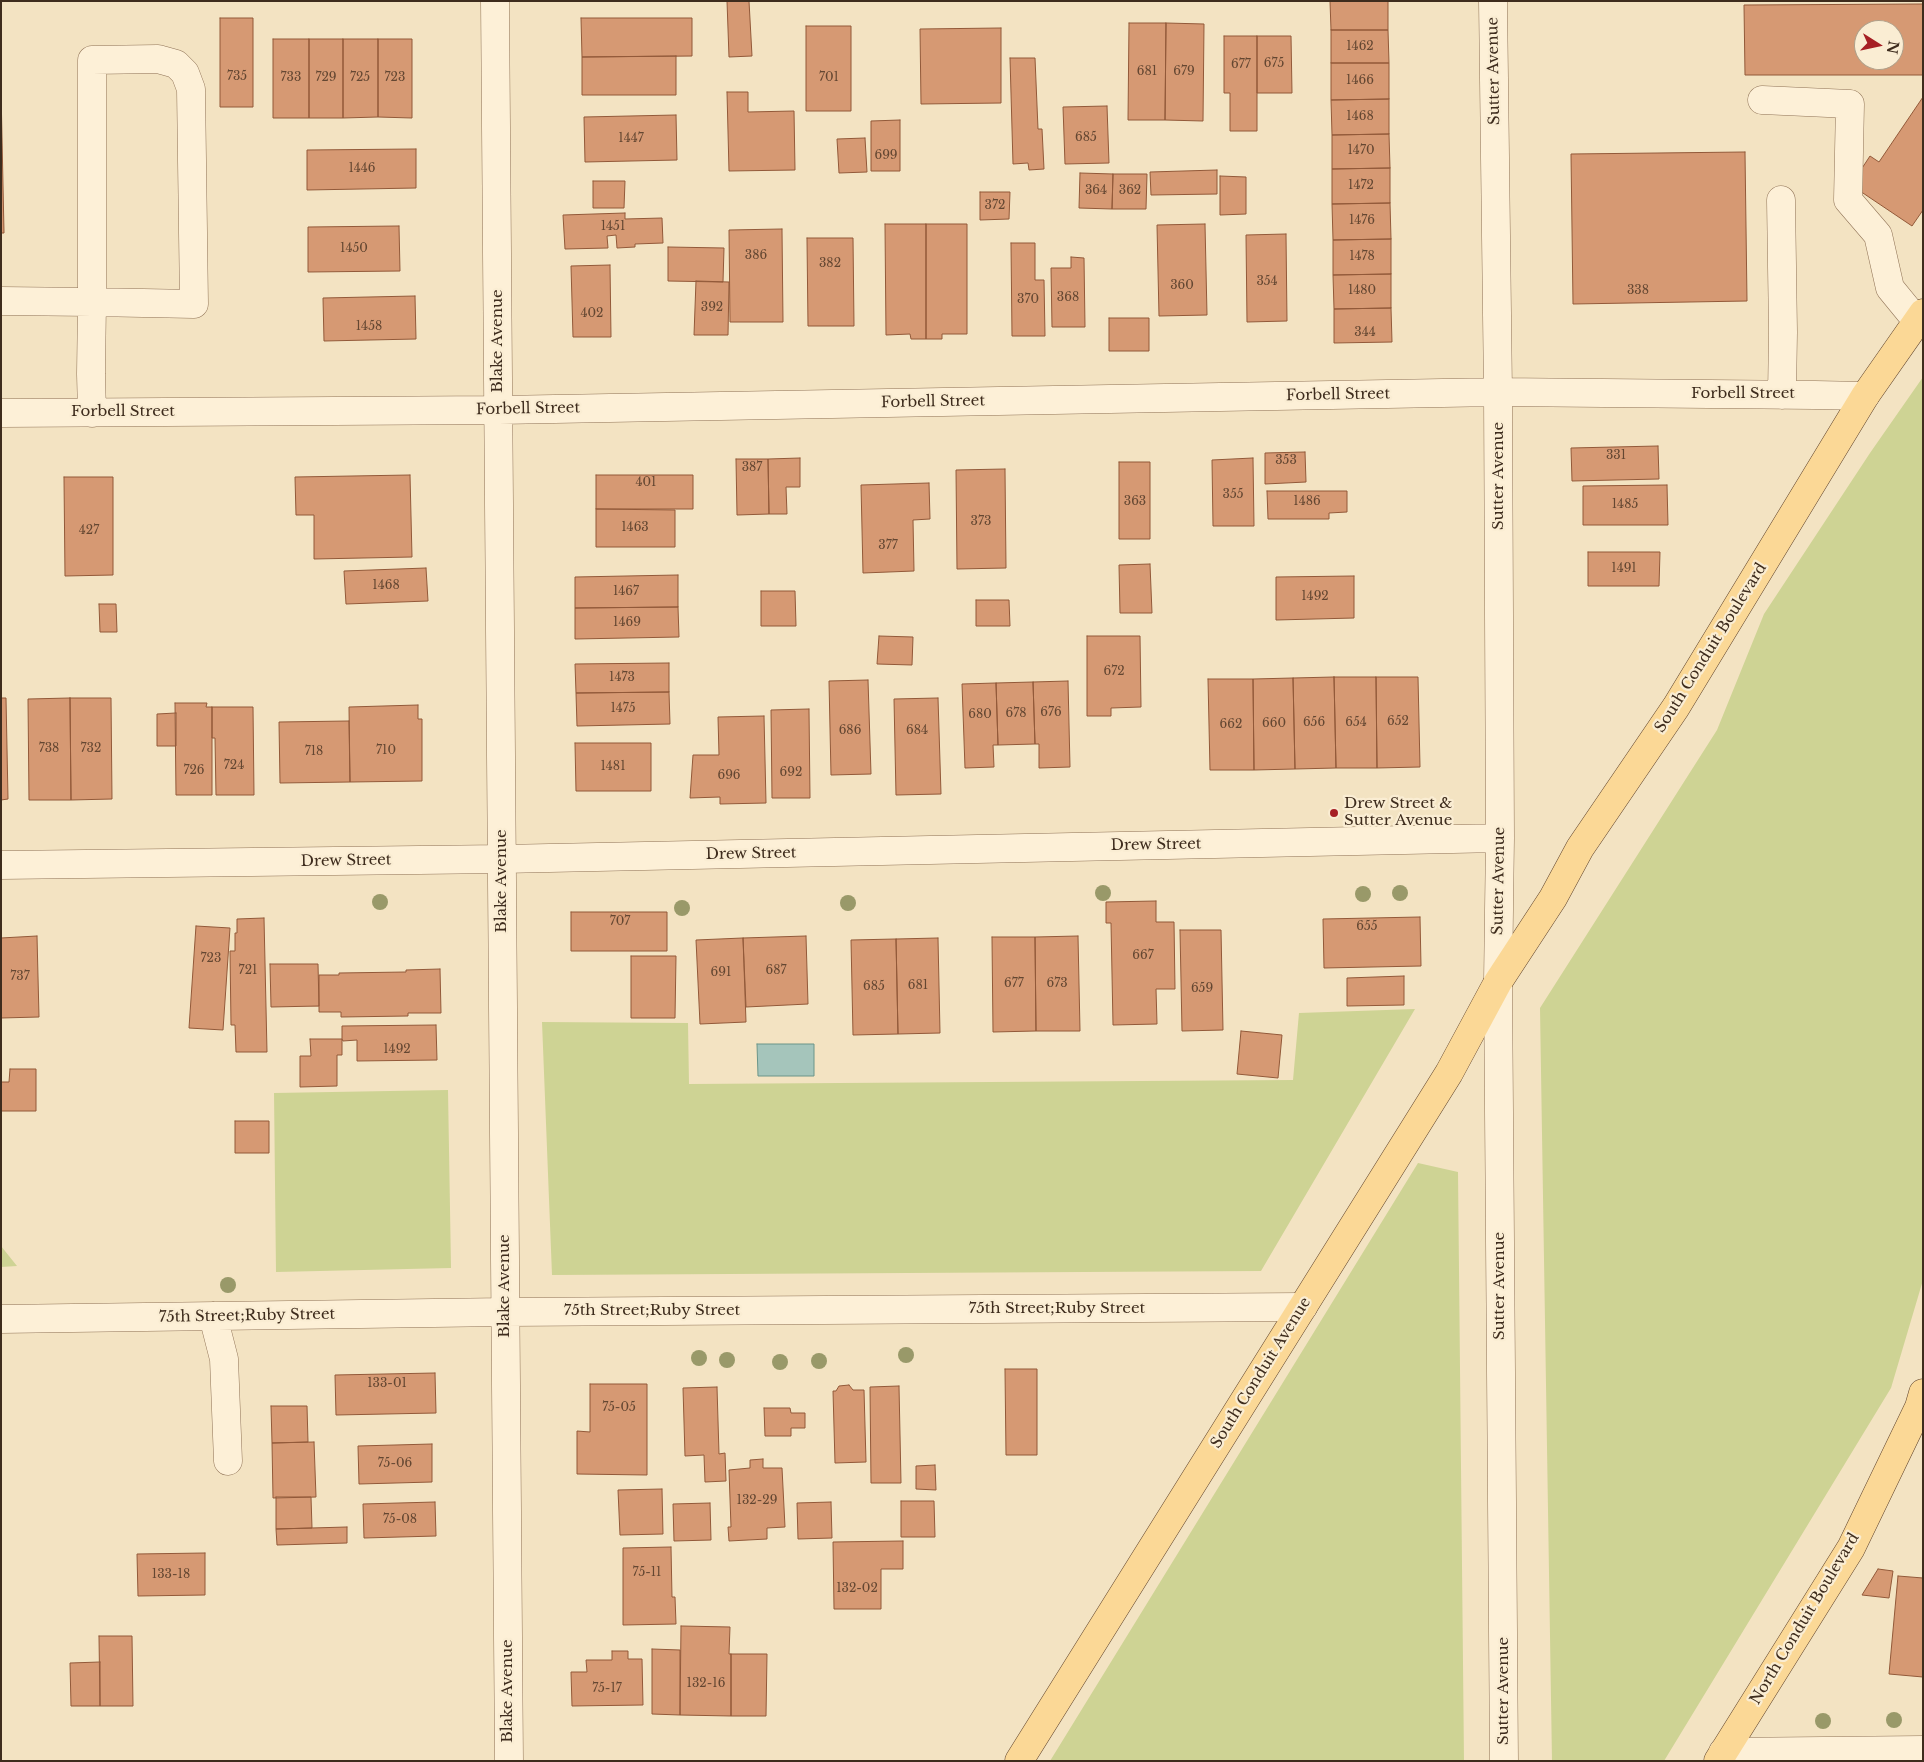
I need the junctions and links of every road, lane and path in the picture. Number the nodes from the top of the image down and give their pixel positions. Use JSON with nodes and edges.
{"nodes":[{"id":1,"x":496,"y":1,"type":"edge"},
{"id":2,"x":1493,"y":1,"type":"edge"},
{"id":3,"x":1762,"y":100,"type":"dead end"},
{"id":4,"x":1781,"y":200,"type":"dead end"},
{"id":5,"x":1,"y":301,"type":"edge"},
{"id":6,"x":92,"y":302,"type":"junction"},
{"id":7,"x":1920,"y":317,"type":"edge"},
{"id":8,"x":1498,"y":392,"type":"junction"},
{"id":9,"x":1782,"y":394,"type":"junction"},
{"id":10,"x":1865,"y":396,"type":"junction"},
{"id":11,"x":499,"y":410,"type":"junction"},
{"id":12,"x":1,"y":413,"type":"edge"},
{"id":13,"x":92,"y":413,"type":"junction"},
{"id":14,"x":1500,"y":838,"type":"junction"},
{"id":15,"x":502,"y":860,"type":"junction"},
{"id":16,"x":1,"y":865,"type":"edge"},
{"id":17,"x":1498,"y":982,"type":"junction"},
{"id":18,"x":1303,"y":1307,"type":"junction"},
{"id":19,"x":505,"y":1312,"type":"junction"},
{"id":20,"x":213,"y":1316,"type":"junction"},
{"id":21,"x":1,"y":1319,"type":"edge"},
{"id":22,"x":1923,"y":1393,"type":"edge"},
{"id":23,"x":228,"y":1461,"type":"dead end"},
{"id":24,"x":1923,"y":1750,"type":"edge"},
{"id":25,"x":1720,"y":1756,"type":"edge"},
{"id":26,"x":509,"y":1761,"type":"edge"},
{"id":27,"x":1019,"y":1761,"type":"edge"},
{"id":28,"x":1504,"y":1761,"type":"edge"}],
"edges":[{"from":1,"to":11,"type":"street","name":"Blake Avenue"},
{"from":2,"to":8,"type":"street","name":"Sutter Avenue"},
{"from":3,"to":7,"type":"street"},
{"from":4,"to":9,"type":"street"},
{"from":5,"to":6,"type":"street"},
{"from":6,"to":6,"type":"street"},
{"from":6,"to":13,"type":"street"},
{"from":7,"to":10,"type":"main road","name":"South Conduit Boulevard"},
{"from":8,"to":9,"type":"street","name":"Forbell Street"},
{"from":8,"to":11,"type":"street","name":"Forbell Street"},
{"from":8,"to":14,"type":"street","name":"Sutter Avenue"},
{"from":9,"to":10,"type":"street","name":"Forbell Street"},
{"from":10,"to":17,"type":"main road","name":"South Conduit Boulevard"},
{"from":11,"to":13,"type":"street","name":"Forbell Street"},
{"from":11,"to":15,"type":"street","name":"Blake Avenue"},
{"from":12,"to":13,"type":"street","name":"Forbell Street"},
{"from":14,"to":15,"type":"street","name":"Drew Street"},
{"from":14,"to":17,"type":"street","name":"Sutter Avenue"},
{"from":15,"to":16,"type":"street","name":"Drew Street"},
{"from":15,"to":19,"type":"street","name":"Blake Avenue"},
{"from":17,"to":18,"type":"main road","name":"South Conduit Avenue"},
{"from":17,"to":28,"type":"street","name":"Sutter Avenue"},
{"from":18,"to":19,"type":"street","name":"75th Street;Ruby Street"},
{"from":18,"to":27,"type":"main road","name":"South Conduit Avenue"},
{"from":19,"to":20,"type":"street","name":"75th Street;Ruby Street"},
{"from":19,"to":26,"type":"street","name":"Blake Avenue"},
{"from":20,"to":21,"type":"street","name":"75th Street;Ruby Street"},
{"from":20,"to":23,"type":"street"},
{"from":22,"to":25,"type":"main road","name":"North Conduit Boulevard"},
{"from":24,"to":25,"type":"street"}]}
